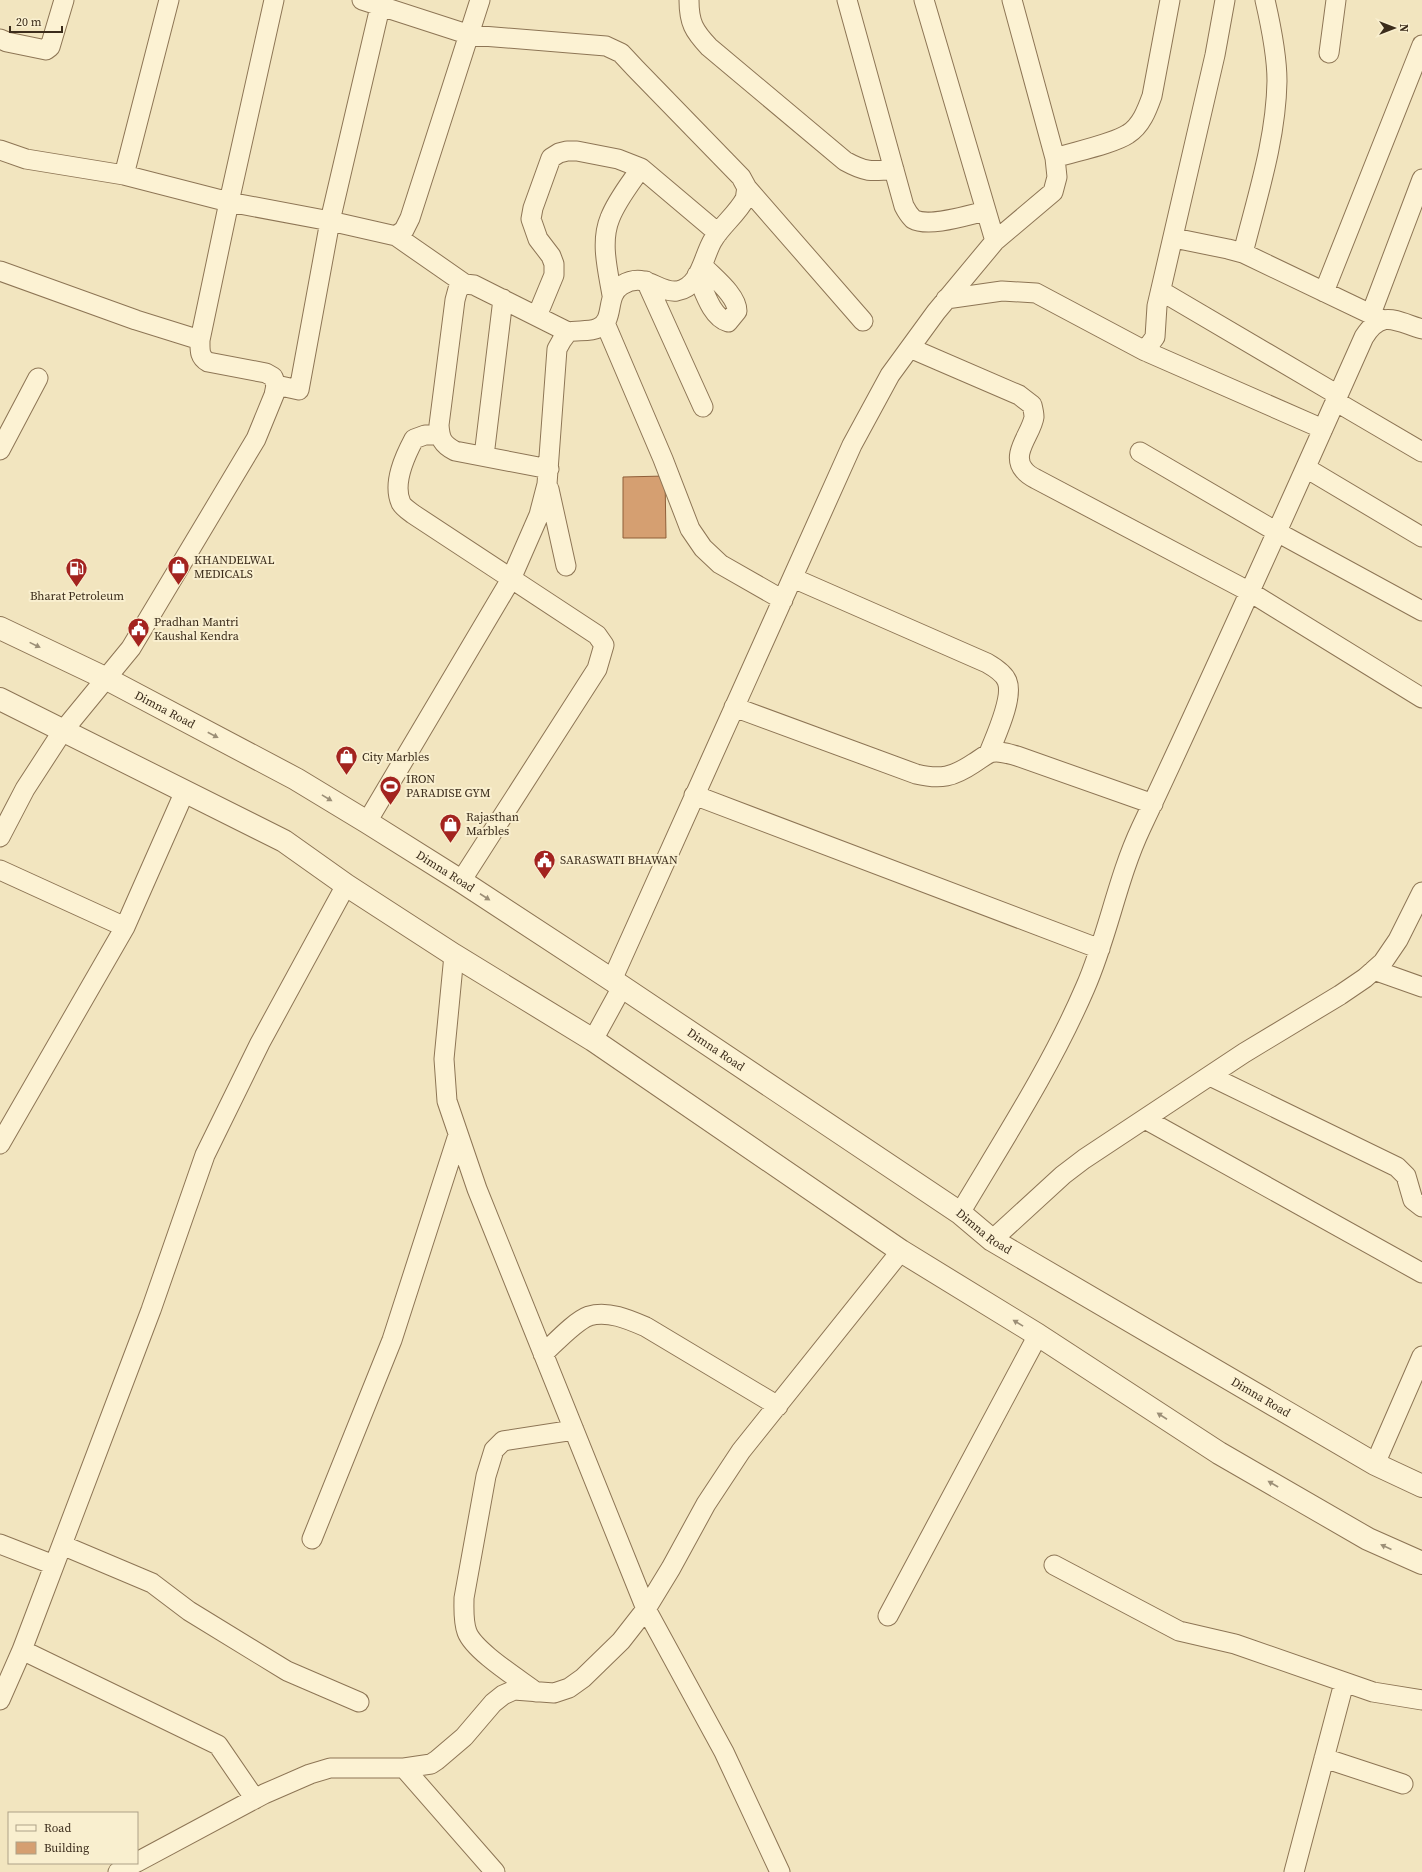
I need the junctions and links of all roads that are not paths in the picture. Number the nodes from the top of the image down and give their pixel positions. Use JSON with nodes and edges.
{"nodes":[{"id":1,"x":64,"y":0,"type":"edge"},
{"id":2,"x":169,"y":0,"type":"edge"},
{"id":3,"x":274,"y":0,"type":"edge"},
{"id":4,"x":362,"y":0,"type":"edge"},
{"id":5,"x":480,"y":0,"type":"edge"},
{"id":6,"x":689,"y":0,"type":"edge"},
{"id":7,"x":847,"y":0,"type":"edge"},
{"id":8,"x":924,"y":0,"type":"edge"},
{"id":9,"x":1012,"y":0,"type":"edge"},
{"id":10,"x":1170,"y":0,"type":"edge"},
{"id":11,"x":1224,"y":0,"type":"edge"},
{"id":12,"x":1264,"y":0,"type":"edge"},
{"id":13,"x":1336,"y":0,"type":"edge"},
{"id":14,"x":380,"y":8,"type":"junction"},
{"id":15,"x":470,"y":36,"type":"junction"},
{"id":16,"x":0,"y":39,"type":"edge"},
{"id":17,"x":1422,"y":45,"type":"edge"},
{"id":18,"x":1329,"y":53,"type":"dead end"},
{"id":19,"x":0,"y":150,"type":"edge"},
{"id":20,"x":1055,"y":158,"type":"junction"},
{"id":21,"x":641,"y":168,"type":"junction"},
{"id":22,"x":894,"y":169,"type":"junction"},
{"id":23,"x":124,"y":175,"type":"junction"},
{"id":24,"x":1422,"y":179,"type":"edge"},
{"id":25,"x":747,"y":188,"type":"junction"},
{"id":26,"x":229,"y":202,"type":"junction"},
{"id":27,"x":986,"y":211,"type":"junction"},
{"id":28,"x":330,"y":221,"type":"junction"},
{"id":29,"x":718,"y":233,"type":"junction"},
{"id":30,"x":396,"y":236,"type":"junction"},
{"id":31,"x":1174,"y":238,"type":"junction"},
{"id":32,"x":995,"y":241,"type":"junction"},
{"id":33,"x":1243,"y":253,"type":"junction"},
{"id":34,"x":0,"y":271,"type":"edge"},
{"id":35,"x":646,"y":281,"type":"junction"},
{"id":36,"x":465,"y":284,"type":"junction"},
{"id":37,"x":1161,"y":290,"type":"junction"},
{"id":38,"x":1324,"y":292,"type":"junction"},
{"id":39,"x":612,"y":295,"type":"junction"},
{"id":40,"x":503,"y":298,"type":"junction"},
{"id":41,"x":946,"y":299,"type":"junction"},
{"id":42,"x":537,"y":316,"type":"junction"},
{"id":43,"x":1376,"y":317,"type":"junction"},
{"id":44,"x":863,"y":321,"type":"dead end"},
{"id":45,"x":605,"y":322,"type":"junction"},
{"id":46,"x":1422,"y":329,"type":"edge"},
{"id":47,"x":568,"y":332,"type":"junction"},
{"id":48,"x":200,"y":340,"type":"junction"},
{"id":49,"x":910,"y":348,"type":"junction"},
{"id":50,"x":1146,"y":351,"type":"junction"},
{"id":51,"x":38,"y":378,"type":"dead end"},
{"id":52,"x":276,"y":385,"type":"junction"},
{"id":53,"x":1337,"y":398,"type":"junction"},
{"id":54,"x":702,"y":407,"type":"dead end"},
{"id":55,"x":1323,"y":429,"type":"junction"},
{"id":56,"x":440,"y":435,"type":"junction"},
{"id":57,"x":0,"y":450,"type":"edge"},
{"id":58,"x":1140,"y":452,"type":"dead end"},
{"id":59,"x":1422,"y":452,"type":"edge"},
{"id":60,"x":484,"y":456,"type":"junction"},
{"id":61,"x":1306,"y":468,"type":"junction"},
{"id":62,"x":548,"y":476,"type":"junction"},
{"id":63,"x":1277,"y":532,"type":"junction"},
{"id":64,"x":1422,"y":537,"type":"edge"},
{"id":65,"x":566,"y":566,"type":"dead end"},
{"id":66,"x":793,"y":578,"type":"junction"},
{"id":67,"x":511,"y":579,"type":"junction"},
{"id":68,"x":1250,"y":592,"type":"junction"},
{"id":69,"x":783,"y":600,"type":"junction"},
{"id":70,"x":1422,"y":611,"type":"edge"},
{"id":71,"x":0,"y":628,"type":"edge"},
{"id":72,"x":107,"y":680,"type":"junction"},
{"id":73,"x":1422,"y":698,"type":"edge"},
{"id":74,"x":0,"y":699,"type":"edge"},
{"id":75,"x":734,"y":707,"type":"junction"},
{"id":76,"x":62,"y":732,"type":"junction"},
{"id":77,"x":989,"y":753,"type":"junction"},
{"id":78,"x":185,"y":791,"type":"junction"},
{"id":79,"x":694,"y":795,"type":"junction"},
{"id":80,"x":1153,"y":804,"type":"junction"},
{"id":81,"x":367,"y":822,"type":"junction"},
{"id":82,"x":0,"y":837,"type":"edge"},
{"id":83,"x":0,"y":870,"type":"edge"},
{"id":84,"x":461,"y":881,"type":"junction"},
{"id":85,"x":346,"y":885,"type":"junction"},
{"id":86,"x":1422,"y":892,"type":"edge"},
{"id":87,"x":1417,"y":914,"type":"edge"},
{"id":88,"x":126,"y":927,"type":"junction"},
{"id":89,"x":1100,"y":949,"type":"junction"},
{"id":90,"x":454,"y":955,"type":"junction"},
{"id":91,"x":1374,"y":970,"type":"junction"},
{"id":92,"x":617,"y":983,"type":"junction"},
{"id":93,"x":1422,"y":988,"type":"edge"},
{"id":94,"x":593,"y":1040,"type":"junction"},
{"id":95,"x":1210,"y":1076,"type":"junction"},
{"id":96,"x":1146,"y":1119,"type":"junction"},
{"id":97,"x":458,"y":1135,"type":"junction"},
{"id":98,"x":0,"y":1144,"type":"edge"},
{"id":99,"x":1422,"y":1207,"type":"edge"},
{"id":100,"x":960,"y":1213,"type":"junction"},
{"id":101,"x":992,"y":1240,"type":"junction"},
{"id":102,"x":901,"y":1252,"type":"junction"},
{"id":103,"x":1422,"y":1274,"type":"edge"},
{"id":104,"x":1038,"y":1335,"type":"junction"},
{"id":105,"x":543,"y":1354,"type":"junction"},
{"id":106,"x":1422,"y":1356,"type":"edge"},
{"id":107,"x":778,"y":1406,"type":"junction"},
{"id":108,"x":574,"y":1430,"type":"junction"},
{"id":109,"x":1375,"y":1464,"type":"junction"},
{"id":110,"x":1422,"y":1486,"type":"edge"},
{"id":111,"x":312,"y":1539,"type":"dead end"},
{"id":112,"x":0,"y":1544,"type":"edge"},
{"id":113,"x":62,"y":1545,"type":"junction"},
{"id":114,"x":1422,"y":1563,"type":"edge"},
{"id":115,"x":54,"y":1565,"type":"junction"},
{"id":116,"x":1054,"y":1566,"type":"dead end"},
{"id":117,"x":646,"y":1609,"type":"junction"},
{"id":118,"x":888,"y":1616,"type":"dead end"},
{"id":119,"x":22,"y":1650,"type":"junction"},
{"id":120,"x":1344,"y":1683,"type":"junction"},
{"id":121,"x":536,"y":1692,"type":"junction"},
{"id":122,"x":0,"y":1700,"type":"edge"},
{"id":123,"x":1422,"y":1700,"type":"edge"},
{"id":124,"x":359,"y":1702,"type":"dead end"},
{"id":125,"x":1324,"y":1758,"type":"junction"},
{"id":126,"x":404,"y":1768,"type":"junction"},
{"id":127,"x":1403,"y":1784,"type":"dead end"},
{"id":128,"x":255,"y":1799,"type":"junction"},
{"id":129,"x":138,"y":1861,"type":"edge"},
{"id":130,"x":132,"y":1864,"type":"edge"},
{"id":131,"x":118,"y":1872,"type":"edge"},
{"id":132,"x":495,"y":1872,"type":"edge"},
{"id":133,"x":780,"y":1872,"type":"edge"},
{"id":134,"x":1294,"y":1872,"type":"edge"}],
"edges":[{"from":1,"to":16,"type":"street"},
{"from":2,"to":23,"type":"street"},
{"from":3,"to":26,"type":"street"},
{"from":4,"to":14,"type":"street"},
{"from":5,"to":15,"type":"street"},
{"from":6,"to":22,"type":"street"},
{"from":7,"to":22,"type":"street"},
{"from":8,"to":27,"type":"street"},
{"from":9,"to":20,"type":"street"},
{"from":10,"to":20,"type":"street"},
{"from":11,"to":31,"type":"street"},
{"from":12,"to":33,"type":"street"},
{"from":13,"to":18,"type":"street"},
{"from":14,"to":15,"type":"street"},
{"from":14,"to":28,"type":"street"},
{"from":15,"to":25,"type":"street"},
{"from":15,"to":30,"type":"street"},
{"from":17,"to":38,"type":"street"},
{"from":19,"to":23,"type":"street"},
{"from":20,"to":32,"type":"street"},
{"from":21,"to":29,"type":"street"},
{"from":21,"to":39,"type":"street"},
{"from":21,"to":42,"type":"street"},
{"from":22,"to":27,"type":"street"},
{"from":23,"to":26,"type":"street"},
{"from":24,"to":43,"type":"street"},
{"from":25,"to":29,"type":"street"},
{"from":25,"to":44,"type":"street"},
{"from":26,"to":28,"type":"street"},
{"from":26,"to":48,"type":"street"},
{"from":27,"to":32,"type":"street"},
{"from":28,"to":30,"type":"street"},
{"from":28,"to":52,"type":"street"},
{"from":29,"to":35,"type":"street"},
{"from":30,"to":36,"type":"street"},
{"from":31,"to":33,"type":"street"},
{"from":31,"to":37,"type":"street"},
{"from":32,"to":41,"type":"street"},
{"from":33,"to":38,"type":"street"},
{"from":34,"to":48,"type":"street"},
{"from":35,"to":39,"type":"street"},
{"from":35,"to":54,"type":"street"},
{"from":36,"to":40,"type":"street"},
{"from":36,"to":56,"type":"street"},
{"from":37,"to":50,"type":"street"},
{"from":37,"to":53,"type":"street"},
{"from":38,"to":43,"type":"street"},
{"from":39,"to":45,"type":"street"},
{"from":40,"to":42,"type":"street"},
{"from":40,"to":60,"type":"street"},
{"from":41,"to":49,"type":"street"},
{"from":41,"to":50,"type":"street"},
{"from":42,"to":47,"type":"street"},
{"from":43,"to":46,"type":"street"},
{"from":43,"to":53,"type":"street"},
{"from":45,"to":47,"type":"street"},
{"from":45,"to":69,"type":"street"},
{"from":47,"to":62,"type":"street"},
{"from":48,"to":52,"type":"street"},
{"from":49,"to":66,"type":"street"},
{"from":49,"to":68,"type":"street"},
{"from":50,"to":55,"type":"street"},
{"from":51,"to":57,"type":"street"},
{"from":52,"to":72,"type":"street"},
{"from":53,"to":55,"type":"street"},
{"from":53,"to":59,"type":"street"},
{"from":55,"to":61,"type":"street"},
{"from":56,"to":60,"type":"street"},
{"from":56,"to":67,"type":"street"},
{"from":58,"to":63,"type":"street"},
{"from":60,"to":62,"type":"street"},
{"from":61,"to":63,"type":"street"},
{"from":61,"to":64,"type":"street"},
{"from":62,"to":65,"type":"street"},
{"from":62,"to":67,"type":"street"},
{"from":63,"to":68,"type":"street"},
{"from":63,"to":70,"type":"street"},
{"from":66,"to":69,"type":"street"},
{"from":66,"to":77,"type":"street"},
{"from":67,"to":81,"type":"street"},
{"from":67,"to":84,"type":"street"},
{"from":68,"to":73,"type":"street"},
{"from":68,"to":80,"type":"street"},
{"from":69,"to":75,"type":"street"},
{"from":71,"to":72,"type":"street","name":"Dimna Road","one_way":true},
{"from":72,"to":76,"type":"street"},
{"from":72,"to":81,"type":"street","name":"Dimna Road","one_way":true},
{"from":74,"to":76,"type":"street"},
{"from":75,"to":77,"type":"street"},
{"from":75,"to":79,"type":"street"},
{"from":76,"to":78,"type":"street"},
{"from":76,"to":82,"type":"street"},
{"from":77,"to":80,"type":"street"},
{"from":78,"to":85,"type":"street"},
{"from":78,"to":88,"type":"street"},
{"from":79,"to":89,"type":"street"},
{"from":79,"to":92,"type":"street"},
{"from":80,"to":89,"type":"street"},
{"from":81,"to":84,"type":"street","name":"Dimna Road"},
{"from":83,"to":88,"type":"street"},
{"from":84,"to":92,"type":"street","name":"Dimna Road","one_way":true},
{"from":85,"to":90,"type":"street"},
{"from":85,"to":113,"type":"street"},
{"from":86,"to":87,"type":"street"},
{"from":87,"to":91,"type":"street"},
{"from":88,"to":98,"type":"street"},
{"from":89,"to":100,"type":"street"},
{"from":90,"to":94,"type":"street"},
{"from":90,"to":97,"type":"street"},
{"from":91,"to":93,"type":"street"},
{"from":91,"to":95,"type":"street"},
{"from":92,"to":94,"type":"street"},
{"from":92,"to":100,"type":"street","name":"Dimna Road"},
{"from":94,"to":102,"type":"street"},
{"from":95,"to":96,"type":"street"},
{"from":95,"to":99,"type":"street"},
{"from":96,"to":101,"type":"street"},
{"from":96,"to":103,"type":"street"},
{"from":97,"to":105,"type":"street"},
{"from":97,"to":111,"type":"street"},
{"from":100,"to":101,"type":"street","name":"Dimna Road"},
{"from":101,"to":109,"type":"street","name":"Dimna Road"},
{"from":104,"to":102,"type":"street","one_way":true},
{"from":102,"to":107,"type":"street"},
{"from":114,"to":104,"type":"street","one_way":true},
{"from":104,"to":118,"type":"street"},
{"from":105,"to":107,"type":"street"},
{"from":105,"to":108,"type":"street"},
{"from":106,"to":109,"type":"street"},
{"from":107,"to":117,"type":"street"},
{"from":108,"to":117,"type":"street"},
{"from":108,"to":121,"type":"street"},
{"from":109,"to":110,"type":"street","name":"Dimna Road"},
{"from":112,"to":115,"type":"street"},
{"from":113,"to":115,"type":"street"},
{"from":113,"to":124,"type":"street"},
{"from":115,"to":119,"type":"street"},
{"from":116,"to":120,"type":"street"},
{"from":117,"to":121,"type":"street"},
{"from":117,"to":133,"type":"street"},
{"from":119,"to":122,"type":"street"},
{"from":119,"to":128,"type":"street"},
{"from":120,"to":123,"type":"street"},
{"from":120,"to":125,"type":"street"},
{"from":121,"to":126,"type":"street"},
{"from":125,"to":127,"type":"street"},
{"from":125,"to":134,"type":"street"},
{"from":126,"to":128,"type":"street"},
{"from":126,"to":132,"type":"street"},
{"from":128,"to":129,"type":"street"},
{"from":130,"to":131,"type":"street"}]}
